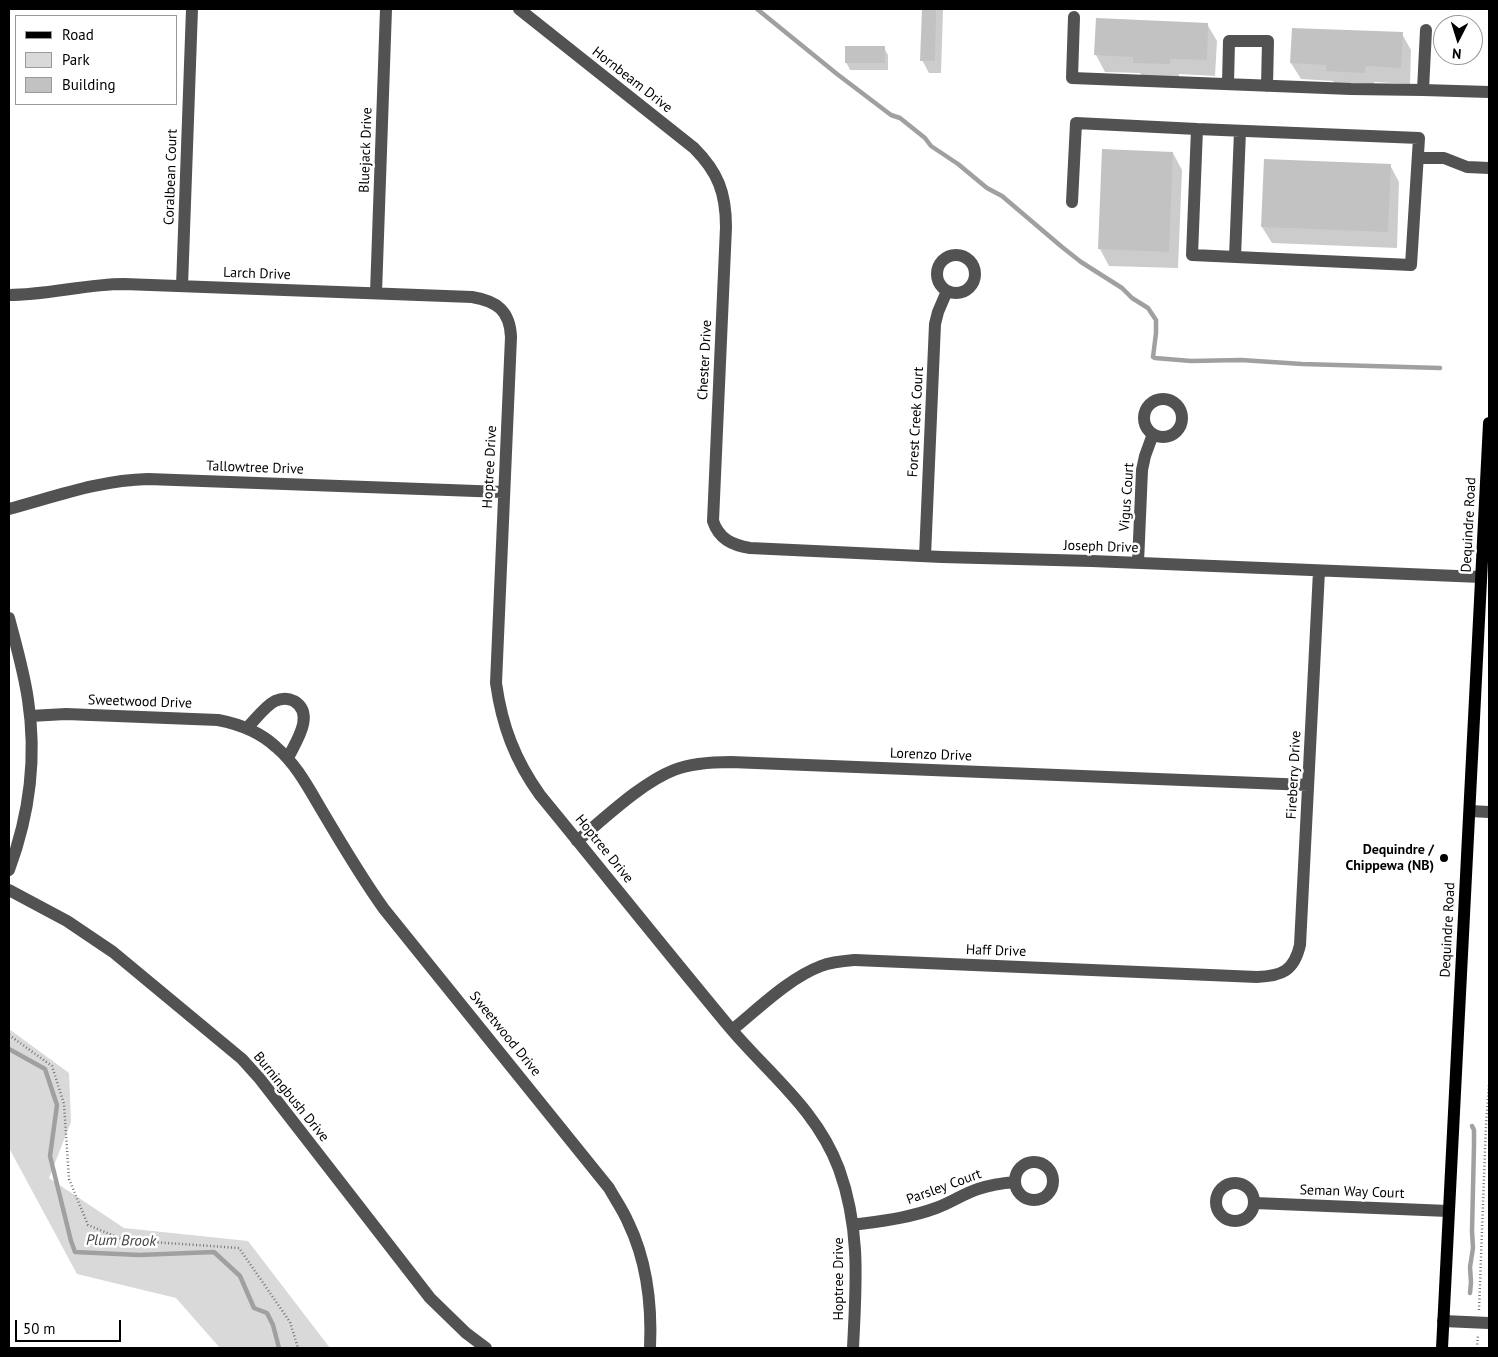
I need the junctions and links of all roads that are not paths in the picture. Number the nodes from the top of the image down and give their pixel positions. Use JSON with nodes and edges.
{"nodes":[{"id":1,"x":192,"y":9,"type":"edge"},
{"id":2,"x":386,"y":9,"type":"edge"},
{"id":3,"x":519,"y":9,"type":"edge"},
{"id":4,"x":1074,"y":17,"type":"dead end"},
{"id":5,"x":1426,"y":30,"type":"dead end"},
{"id":6,"x":1228,"y":84,"type":"junction"},
{"id":7,"x":1267,"y":86,"type":"junction"},
{"id":8,"x":1423,"y":90,"type":"junction"},
{"id":9,"x":1489,"y":92,"type":"edge"},
{"id":10,"x":1197,"y":129,"type":"junction"},
{"id":11,"x":1240,"y":131,"type":"junction"},
{"id":12,"x":1418,"y":158,"type":"junction"},
{"id":13,"x":1489,"y":168,"type":"edge"},
{"id":14,"x":719,"y":182,"type":"joint"},
{"id":15,"x":1072,"y":202,"type":"dead end"},
{"id":16,"x":1235,"y":257,"type":"junction"},
{"id":17,"x":182,"y":286,"type":"junction"},
{"id":18,"x":947,"y":290,"type":"dead end"},
{"id":19,"x":376,"y":293,"type":"junction"},
{"id":20,"x":9,"y":295,"type":"edge"},
{"id":21,"x":502,"y":310,"type":"joint"},
{"id":22,"x":1489,"y":423,"type":"edge"},
{"id":23,"x":1153,"y":434,"type":"dead end"},
{"id":24,"x":503,"y":492,"type":"junction"},
{"id":25,"x":9,"y":509,"type":"edge"},
{"id":26,"x":722,"y":537,"type":"joint"},
{"id":27,"x":924,"y":556,"type":"junction"},
{"id":28,"x":1138,"y":563,"type":"junction"},
{"id":29,"x":1319,"y":571,"type":"junction"},
{"id":30,"x":1481,"y":577,"type":"junction"},
{"id":31,"x":9,"y":618,"type":"edge"},
{"id":32,"x":30,"y":716,"type":"junction"},
{"id":33,"x":247,"y":728,"type":"junction"},
{"id":34,"x":288,"y":758,"type":"junction"},
{"id":35,"x":1308,"y":784,"type":"junction"},
{"id":36,"x":1470,"y":811,"type":"junction"},
{"id":37,"x":1489,"y":812,"type":"edge"},
{"id":38,"x":577,"y":841,"type":"junction"},
{"id":39,"x":9,"y":870,"type":"edge"},
{"id":40,"x":9,"y":890,"type":"edge"},
{"id":41,"x":1281,"y":974,"type":"joint"},
{"id":42,"x":732,"y":1030,"type":"junction"},
{"id":43,"x":1015,"y":1182,"type":"dead end"},
{"id":44,"x":1255,"y":1203,"type":"dead end"},
{"id":45,"x":1448,"y":1211,"type":"junction"},
{"id":46,"x":853,"y":1225,"type":"junction"},
{"id":47,"x":1443,"y":1321,"type":"junction"},
{"id":48,"x":1489,"y":1323,"type":"edge"},
{"id":49,"x":486,"y":1348,"type":"edge"},
{"id":50,"x":650,"y":1348,"type":"edge"},
{"id":51,"x":853,"y":1348,"type":"edge"},
{"id":52,"x":1442,"y":1348,"type":"edge"}],
"edges":[{"from":1,"to":17,"type":"street","name":"Coralbean Court"},
{"from":2,"to":19,"type":"street","name":"Bluejack Drive"},
{"from":3,"to":14,"type":"street","name":"Hornbeam Drive"},
{"from":4,"to":6,"type":"street"},
{"from":5,"to":8,"type":"street"},
{"from":6,"to":7,"type":"street"},
{"from":6,"to":7,"type":"street"},
{"from":7,"to":8,"type":"street"},
{"from":8,"to":9,"type":"street"},
{"from":10,"to":11,"type":"street"},
{"from":10,"to":15,"type":"street"},
{"from":10,"to":16,"type":"street"},
{"from":11,"to":12,"type":"street"},
{"from":11,"to":16,"type":"street"},
{"from":12,"to":13,"type":"street"},
{"from":12,"to":16,"type":"street"},
{"from":14,"to":26,"type":"street","name":"Chester Drive"},
{"from":17,"to":19,"type":"street","name":"Larch Drive"},
{"from":17,"to":20,"type":"street","name":"Larch Drive"},
{"from":18,"to":27,"type":"street","name":"Forest Creek Court"},
{"from":19,"to":21,"type":"street","name":"Larch Drive"},
{"from":21,"to":24,"type":"street","name":"Hoptree Drive"},
{"from":22,"to":30,"type":"main road","name":"Dequindre Road"},
{"from":23,"to":28,"type":"street","name":"Vigus Court"},
{"from":24,"to":25,"type":"street","name":"Tallowtree Drive"},
{"from":24,"to":38,"type":"street","name":"Hoptree Drive"},
{"from":26,"to":27,"type":"street","name":"Joseph Drive"},
{"from":27,"to":28,"type":"street","name":"Joseph Drive"},
{"from":28,"to":29,"type":"street","name":"Joseph Drive"},
{"from":29,"to":30,"type":"street","name":"Joseph Drive"},
{"from":29,"to":35,"type":"street","name":"Fireberry Drive"},
{"from":30,"to":36,"type":"main road","name":"Dequindre Road"},
{"from":31,"to":32,"type":"street"},
{"from":32,"to":33,"type":"street","name":"Sweetwood Drive"},
{"from":32,"to":39,"type":"street"},
{"from":33,"to":34,"type":"street","name":"Sweetwood Drive"},
{"from":33,"to":34,"type":"street"},
{"from":34,"to":50,"type":"street","name":"Sweetwood Drive"},
{"from":35,"to":38,"type":"street","name":"Lorenzo Drive"},
{"from":35,"to":41,"type":"street","name":"Fireberry Drive"},
{"from":36,"to":37,"type":"street"},
{"from":36,"to":45,"type":"main road","name":"Dequindre Road"},
{"from":38,"to":42,"type":"street","name":"Hoptree Drive"},
{"from":40,"to":49,"type":"street","name":"Burningbush Drive"},
{"from":41,"to":42,"type":"street","name":"Haff Drive"},
{"from":42,"to":46,"type":"street","name":"Hoptree Drive"},
{"from":43,"to":46,"type":"street","name":"Parsley Court"},
{"from":44,"to":45,"type":"street","name":"Seman Way Court"},
{"from":45,"to":47,"type":"main road","name":"Dequindre Road"},
{"from":46,"to":51,"type":"street","name":"Hoptree Drive"},
{"from":47,"to":48,"type":"street"},
{"from":47,"to":52,"type":"main road","name":"Dequindre Road"}]}
